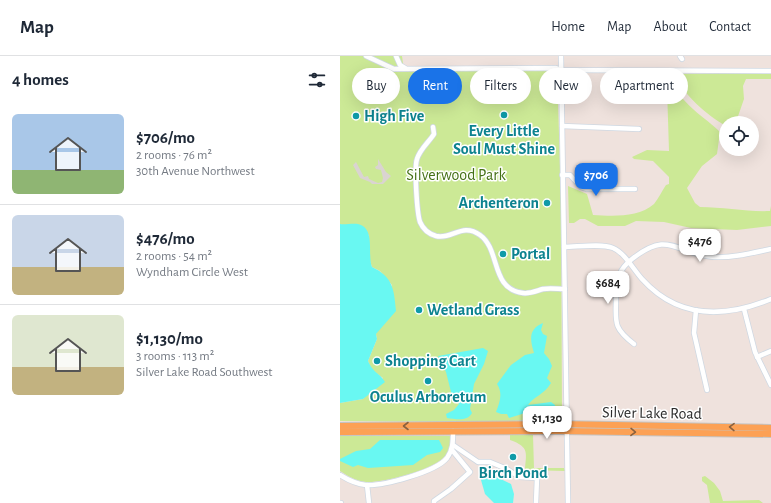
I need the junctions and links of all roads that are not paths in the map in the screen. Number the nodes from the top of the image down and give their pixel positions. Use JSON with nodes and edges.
{"nodes":[{"id":1,"x":366,"y":56,"type":"edge"},
{"id":2,"x":396,"y":56,"type":"edge"},
{"id":3,"x":561,"y":56,"type":"edge"},
{"id":4,"x":405,"y":68,"type":"junction"},
{"id":5,"x":539,"y":68,"type":"edge"},
{"id":6,"x":561,"y":68,"type":"edge"},
{"id":7,"x":592,"y":70,"type":"edge"},
{"id":8,"x":771,"y":71,"type":"edge"},
{"id":9,"x":562,"y":104,"type":"edge"},
{"id":10,"x":562,"y":126,"type":"junction"},
{"id":11,"x":433,"y":127,"type":"dead end"},
{"id":12,"x":639,"y":129,"type":"dead end"},
{"id":13,"x":562,"y":175,"type":"junction"},
{"id":14,"x":635,"y":189,"type":"dead end"},
{"id":15,"x":564,"y":247,"type":"junction"},
{"id":16,"x":771,"y":249,"type":"edge"},
{"id":17,"x":628,"y":262,"type":"junction"},
{"id":18,"x":565,"y":289,"type":"junction"},
{"id":19,"x":771,"y":299,"type":"edge"},
{"id":20,"x":744,"y":309,"type":"junction"},
{"id":21,"x":696,"y":310,"type":"junction"},
{"id":22,"x":634,"y":344,"type":"dead end"},
{"id":23,"x":771,"y":351,"type":"edge"},
{"id":24,"x":757,"y":357,"type":"junction"},
{"id":25,"x":771,"y":385,"type":"edge"},
{"id":26,"x":707,"y":390,"type":"dead end"},
{"id":27,"x":340,"y":426,"type":"edge"},
{"id":28,"x":566,"y":428,"type":"junction"},
{"id":29,"x":771,"y":428,"type":"edge"},
{"id":30,"x":340,"y":432,"type":"edge"},
{"id":31,"x":453,"y":432,"type":"junction"},
{"id":32,"x":771,"y":434,"type":"edge"},
{"id":33,"x":452,"y":448,"type":"junction"},
{"id":34,"x":340,"y":475,"type":"edge"},
{"id":35,"x":367,"y":485,"type":"junction"},
{"id":36,"x":369,"y":503,"type":"edge"},
{"id":37,"x":434,"y":503,"type":"edge"},
{"id":38,"x":536,"y":503,"type":"edge"},
{"id":39,"x":568,"y":503,"type":"edge"}],
"edges":[{"from":1,"to":4,"type":"street"},
{"from":2,"to":4,"type":"street"},
{"from":3,"to":6,"type":"street"},
{"from":4,"to":5,"type":"street"},
{"from":7,"to":8,"type":"street"},
{"from":9,"to":10,"type":"street"},
{"from":10,"to":12,"type":"street"},
{"from":10,"to":13,"type":"street"},
{"from":11,"to":18,"type":"street"},
{"from":13,"to":14,"type":"street"},
{"from":13,"to":15,"type":"street"},
{"from":15,"to":17,"type":"street"},
{"from":15,"to":18,"type":"street"},
{"from":16,"to":17,"type":"street"},
{"from":17,"to":21,"type":"street"},
{"from":17,"to":22,"type":"street"},
{"from":18,"to":28,"type":"street"},
{"from":19,"to":20,"type":"street"},
{"from":20,"to":21,"type":"street"},
{"from":20,"to":24,"type":"street"},
{"from":21,"to":26,"type":"street"},
{"from":23,"to":24,"type":"street"},
{"from":24,"to":25,"type":"street"},
{"from":28,"to":27,"type":"main road","name":"Silver Lake Road","one_way":true},
{"from":29,"to":28,"type":"main road","name":"Silver Lake Road","one_way":true},
{"from":28,"to":31,"type":"main road"},
{"from":28,"to":32,"type":"main road","one_way":true},
{"from":28,"to":39,"type":"street"},
{"from":30,"to":31,"type":"main road"},
{"from":31,"to":33,"type":"street"},
{"from":33,"to":35,"type":"street"},
{"from":33,"to":37,"type":"street"},
{"from":33,"to":38,"type":"street"},
{"from":34,"to":35,"type":"street"},
{"from":35,"to":36,"type":"street"}]}
